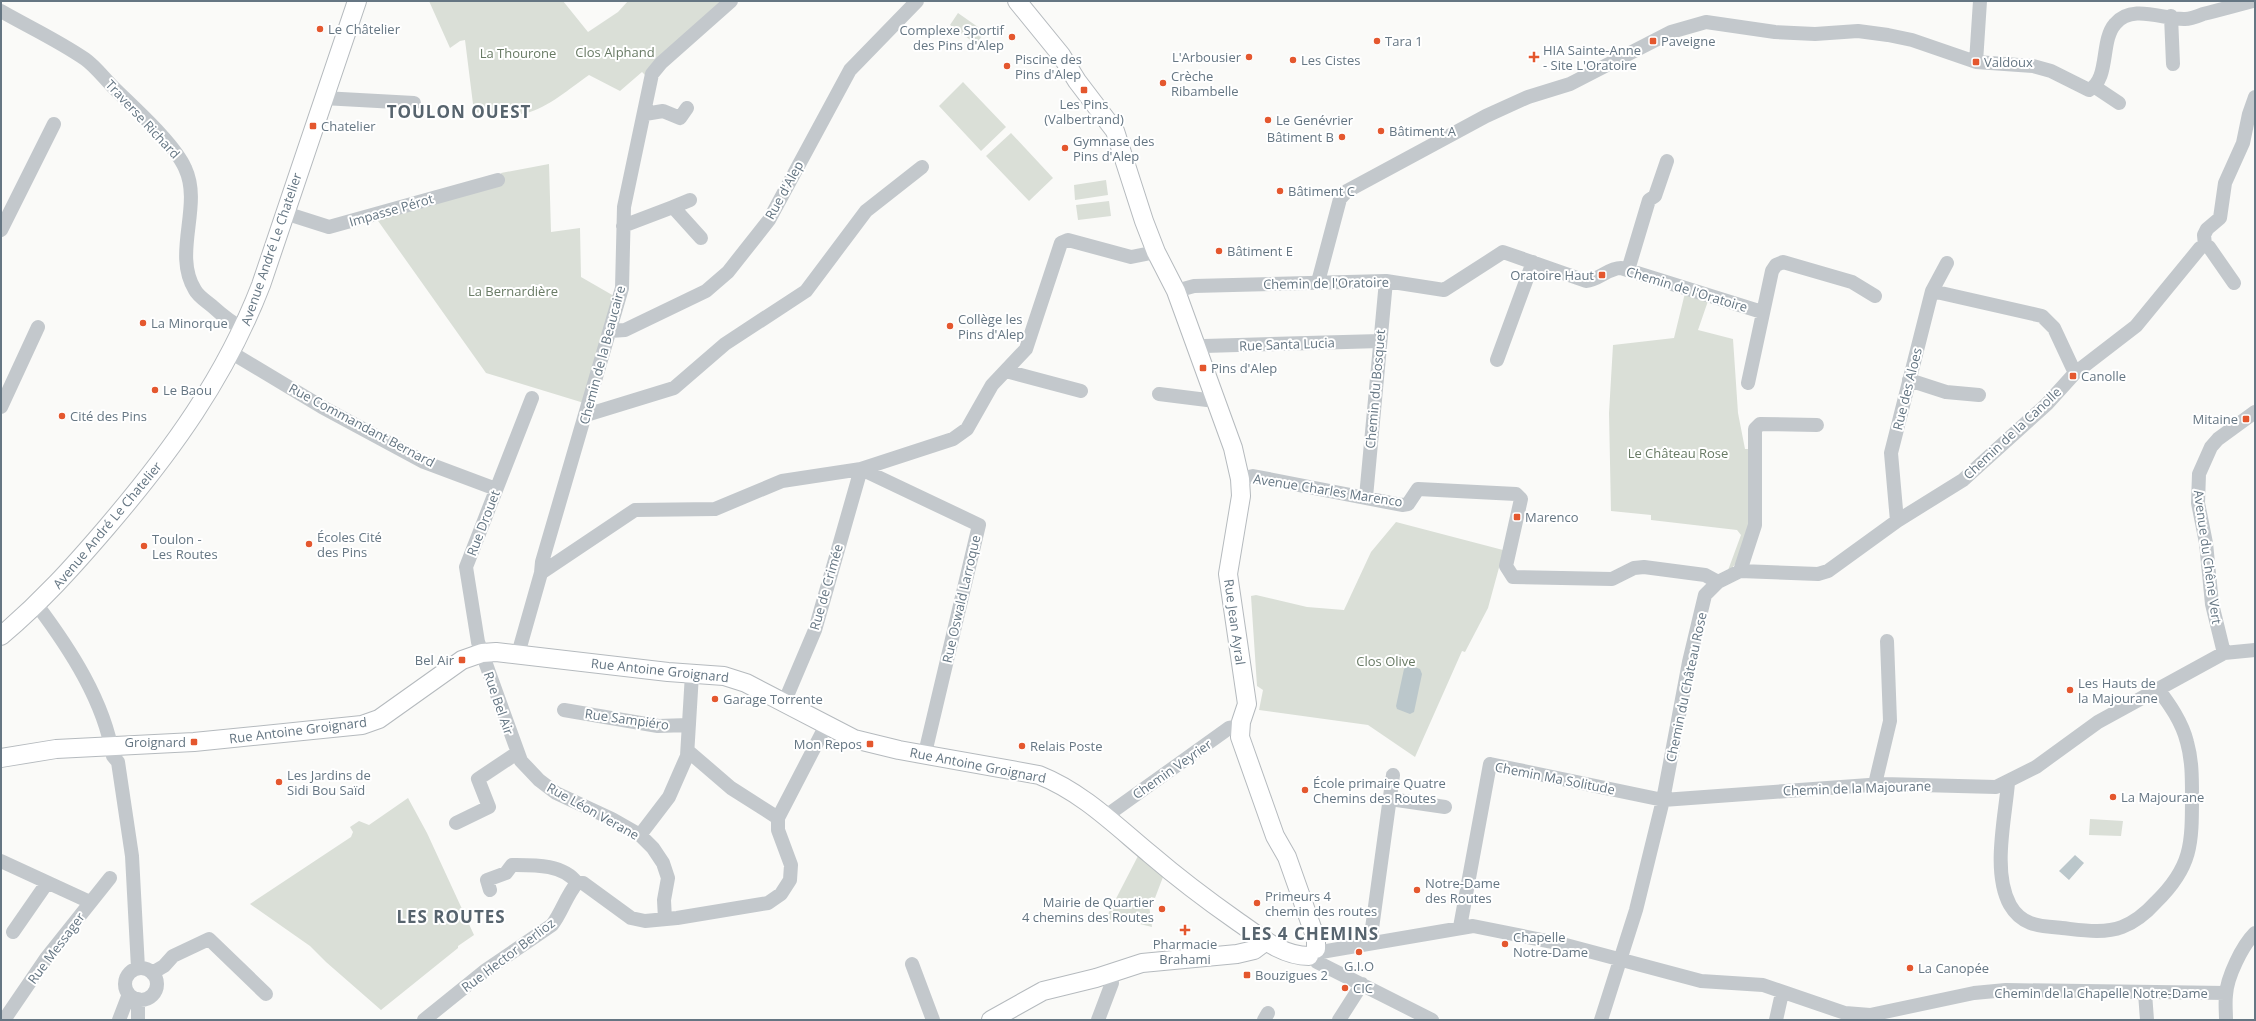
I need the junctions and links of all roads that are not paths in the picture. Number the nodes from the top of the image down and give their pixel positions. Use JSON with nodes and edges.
{"nodes":[{"id":1,"x":357,"y":1,"type":"edge"},
{"id":2,"x":731,"y":1,"type":"edge"},
{"id":3,"x":917,"y":1,"type":"edge"},
{"id":4,"x":1980,"y":1,"type":"edge"},
{"id":5,"x":2254,"y":1,"type":"edge"},
{"id":6,"x":1020,"y":4,"type":"edge"},
{"id":7,"x":1,"y":11,"type":"edge"},
{"id":8,"x":2170,"y":16,"type":"junction"},
{"id":9,"x":1976,"y":62,"type":"junction"},
{"id":10,"x":2173,"y":64,"type":"dead end"},
{"id":11,"x":2095,"y":87,"type":"junction"},
{"id":12,"x":2255,"y":97,"type":"edge"},
{"id":13,"x":323,"y":98,"type":"junction"},
{"id":14,"x":414,"y":103,"type":"dead end"},
{"id":15,"x":2120,"y":103,"type":"dead end"},
{"id":16,"x":687,"y":108,"type":"dead end"},
{"id":17,"x":645,"y":114,"type":"junction"},
{"id":18,"x":54,"y":124,"type":"dead end"},
{"id":19,"x":1667,"y":161,"type":"dead end"},
{"id":20,"x":922,"y":168,"type":"dead end"},
{"id":21,"x":498,"y":180,"type":"dead end"},
{"id":22,"x":690,"y":200,"type":"dead end"},
{"id":23,"x":673,"y":207,"type":"junction"},
{"id":24,"x":285,"y":213,"type":"junction"},
{"id":25,"x":623,"y":226,"type":"junction"},
{"id":26,"x":1,"y":230,"type":"edge"},
{"id":27,"x":701,"y":238,"type":"dead end"},
{"id":28,"x":2205,"y":245,"type":"junction"},
{"id":29,"x":1156,"y":252,"type":"junction"},
{"id":30,"x":1533,"y":262,"type":"junction"},
{"id":31,"x":1947,"y":263,"type":"dead end"},
{"id":32,"x":1628,"y":270,"type":"junction"},
{"id":33,"x":1386,"y":281,"type":"junction"},
{"id":34,"x":1318,"y":282,"type":"junction"},
{"id":35,"x":2234,"y":283,"type":"dead end"},
{"id":36,"x":1176,"y":291,"type":"junction"},
{"id":37,"x":1932,"y":291,"type":"junction"},
{"id":38,"x":1875,"y":296,"type":"dead end"},
{"id":39,"x":1762,"y":312,"type":"junction"},
{"id":40,"x":38,"y":327,"type":"dead end"},
{"id":41,"x":244,"y":329,"type":"junction"},
{"id":42,"x":610,"y":331,"type":"junction"},
{"id":43,"x":1380,"y":341,"type":"junction"},
{"id":44,"x":1196,"y":349,"type":"junction"},
{"id":45,"x":232,"y":353,"type":"junction"},
{"id":46,"x":1497,"y":360,"type":"dead end"},
{"id":47,"x":1006,"y":371,"type":"junction"},
{"id":48,"x":2075,"y":373,"type":"junction"},
{"id":49,"x":1909,"y":380,"type":"junction"},
{"id":50,"x":1748,"y":383,"type":"dead end"},
{"id":51,"x":1081,"y":391,"type":"dead end"},
{"id":52,"x":4,"y":392,"type":"edge"},
{"id":53,"x":1159,"y":394,"type":"dead end"},
{"id":54,"x":1979,"y":394,"type":"dead end"},
{"id":55,"x":1214,"y":397,"type":"junction"},
{"id":56,"x":532,"y":398,"type":"dead end"},
{"id":57,"x":1,"y":407,"type":"edge"},
{"id":58,"x":2255,"y":412,"type":"edge"},
{"id":59,"x":586,"y":415,"type":"junction"},
{"id":60,"x":1817,"y":425,"type":"dead end"},
{"id":61,"x":861,"y":468,"type":"junction"},
{"id":62,"x":1240,"y":479,"type":"junction"},
{"id":63,"x":496,"y":489,"type":"junction"},
{"id":64,"x":1366,"y":497,"type":"junction"},
{"id":65,"x":1897,"y":521,"type":"junction"},
{"id":66,"x":1740,"y":571,"type":"junction"},
{"id":67,"x":541,"y":573,"type":"junction"},
{"id":68,"x":1718,"y":582,"type":"junction"},
{"id":69,"x":37,"y":605,"type":"junction"},
{"id":70,"x":1,"y":636,"type":"edge"},
{"id":71,"x":1888,"y":641,"type":"dead end"},
{"id":72,"x":2255,"y":650,"type":"edge"},
{"id":73,"x":482,"y":653,"type":"junction"},
{"id":74,"x":2224,"y":653,"type":"junction"},
{"id":75,"x":518,"y":654,"type":"junction"},
{"id":76,"x":692,"y":674,"type":"junction"},
{"id":77,"x":2158,"y":689,"type":"junction"},
{"id":78,"x":784,"y":702,"type":"junction"},
{"id":79,"x":564,"y":710,"type":"dead end"},
{"id":80,"x":689,"y":725,"type":"junction"},
{"id":81,"x":1240,"y":726,"type":"junction"},
{"id":82,"x":822,"y":733,"type":"dead end"},
{"id":83,"x":117,"y":751,"type":"junction"},
{"id":84,"x":688,"y":751,"type":"junction"},
{"id":85,"x":517,"y":753,"type":"junction"},
{"id":86,"x":925,"y":753,"type":"junction"},
{"id":87,"x":1,"y":758,"type":"edge"},
{"id":88,"x":1393,"y":775,"type":"dead end"},
{"id":89,"x":2008,"y":783,"type":"junction"},
{"id":90,"x":1875,"y":784,"type":"junction"},
{"id":91,"x":1390,"y":799,"type":"junction"},
{"id":92,"x":1662,"y":800,"type":"junction"},
{"id":93,"x":1445,"y":807,"type":"dead end"},
{"id":94,"x":1106,"y":816,"type":"junction"},
{"id":95,"x":778,"y":818,"type":"junction"},
{"id":96,"x":456,"y":822,"type":"dead end"},
{"id":97,"x":640,"y":835,"type":"junction"},
{"id":98,"x":1,"y":861,"type":"edge"},
{"id":99,"x":110,"y":878,"type":"dead end"},
{"id":100,"x":47,"y":883,"type":"junction"},
{"id":101,"x":577,"y":883,"type":"junction"},
{"id":102,"x":490,"y":890,"type":"dead end"},
{"id":103,"x":90,"y":902,"type":"junction"},
{"id":104,"x":666,"y":919,"type":"junction"},
{"id":105,"x":1460,"y":927,"type":"junction"},
{"id":106,"x":13,"y":932,"type":"dead end"},
{"id":107,"x":2255,"y":933,"type":"edge"},
{"id":108,"x":1266,"y":941,"type":"junction"},
{"id":109,"x":1370,"y":943,"type":"junction"},
{"id":110,"x":1316,"y":954,"type":"junction"},
{"id":111,"x":1620,"y":960,"type":"junction"},
{"id":112,"x":912,"y":964,"type":"dead end"},
{"id":113,"x":138,"y":968,"type":"junction"},
{"id":114,"x":1110,"y":972,"type":"junction"},
{"id":115,"x":152,"y":973,"type":"junction"},
{"id":116,"x":1362,"y":984,"type":"junction"},
{"id":117,"x":1782,"y":993,"type":"junction"},
{"id":118,"x":2145,"y":993,"type":"junction"},
{"id":119,"x":2226,"y":993,"type":"junction"},
{"id":120,"x":266,"y":994,"type":"dead end"},
{"id":121,"x":134,"y":997,"type":"junction"},
{"id":122,"x":4,"y":1020,"type":"edge"},
{"id":123,"x":119,"y":1020,"type":"edge"},
{"id":124,"x":138,"y":1020,"type":"edge"},
{"id":125,"x":424,"y":1020,"type":"edge"},
{"id":126,"x":933,"y":1020,"type":"edge"},
{"id":127,"x":991,"y":1020,"type":"edge"},
{"id":128,"x":1098,"y":1020,"type":"edge"},
{"id":129,"x":1339,"y":1020,"type":"edge"},
{"id":130,"x":1432,"y":1020,"type":"edge"},
{"id":131,"x":1601,"y":1020,"type":"edge"},
{"id":132,"x":1776,"y":1020,"type":"edge"},
{"id":133,"x":2147,"y":1020,"type":"edge"},
{"id":134,"x":2226,"y":1020,"type":"edge"}],
"edges":[{"from":1,"to":13,"type":"main road","name":"Avenue André Le Chatelier"},
{"from":2,"to":17,"type":"street","name":"Chemin de la Beaucaire"},
{"from":3,"to":42,"type":"street","name":"Rue d'Alep"},
{"from":4,"to":9,"type":"street"},
{"from":5,"to":8,"type":"street"},
{"from":6,"to":29,"type":"main road","name":"Rue Jean Ayral"},
{"from":7,"to":41,"type":"street","name":"Traverse Richard"},
{"from":8,"to":10,"type":"street"},
{"from":8,"to":11,"type":"street"},
{"from":9,"to":11,"type":"street"},
{"from":9,"to":34,"type":"street"},
{"from":11,"to":15,"type":"street"},
{"from":12,"to":28,"type":"street"},
{"from":13,"to":14,"type":"street"},
{"from":13,"to":24,"type":"main road","name":"Avenue André Le Chatelier"},
{"from":16,"to":17,"type":"street"},
{"from":17,"to":25,"type":"street","name":"Chemin de la Beaucaire"},
{"from":18,"to":26,"type":"street"},
{"from":19,"to":32,"type":"street"},
{"from":20,"to":59,"type":"street"},
{"from":21,"to":24,"type":"street","name":"Impasse Pérot"},
{"from":22,"to":23,"type":"street"},
{"from":23,"to":25,"type":"street"},
{"from":23,"to":27,"type":"street"},
{"from":24,"to":41,"type":"main road","name":"Avenue André Le Chatelier"},
{"from":25,"to":42,"type":"street","name":"Chemin de la Beaucaire"},
{"from":28,"to":35,"type":"street"},
{"from":28,"to":48,"type":"street","name":"Chemin de la Canolle"},
{"from":29,"to":36,"type":"main road","name":"Rue Jean Ayral"},
{"from":29,"to":47,"type":"street"},
{"from":30,"to":32,"type":"street","name":"Chemin de l'Oratoire"},
{"from":30,"to":33,"type":"street","name":"Chemin de l'Oratoire"},
{"from":30,"to":46,"type":"street"},
{"from":31,"to":37,"type":"street","name":"Rue des Aloes"},
{"from":32,"to":39,"type":"street","name":"Chemin de l'Oratoire"},
{"from":33,"to":34,"type":"street","name":"Chemin de l'Oratoire"},
{"from":33,"to":43,"type":"street","name":"Chemin du Bosquet"},
{"from":34,"to":36,"type":"street","name":"Chemin de l'Oratoire"},
{"from":36,"to":44,"type":"main road","name":"Rue Jean Ayral"},
{"from":37,"to":48,"type":"street"},
{"from":37,"to":49,"type":"street","name":"Rue des Aloes"},
{"from":38,"to":39,"type":"street"},
{"from":39,"to":50,"type":"street"},
{"from":40,"to":52,"type":"street"},
{"from":41,"to":45,"type":"main road","name":"Avenue André Le Chatelier"},
{"from":42,"to":59,"type":"street","name":"Chemin de la Beaucaire"},
{"from":43,"to":44,"type":"street","name":"Rue Santa Lucia"},
{"from":43,"to":64,"type":"street","name":"Chemin du Bosquet"},
{"from":44,"to":55,"type":"main road","name":"Rue Jean Ayral"},
{"from":45,"to":63,"type":"street","name":"Rue Commandant Bernard"},
{"from":45,"to":69,"type":"main road","name":"Avenue André Le Chatelier"},
{"from":47,"to":51,"type":"street"},
{"from":47,"to":61,"type":"street"},
{"from":48,"to":65,"type":"street","name":"Chemin de la Canolle"},
{"from":49,"to":54,"type":"street"},
{"from":49,"to":65,"type":"street","name":"Rue des Aloes"},
{"from":52,"to":57,"type":"street"},
{"from":53,"to":55,"type":"street"},
{"from":55,"to":62,"type":"main road","name":"Rue Jean Ayral"},
{"from":56,"to":63,"type":"street","name":"Rue Drouet"},
{"from":58,"to":74,"type":"street","name":"Avenue du Chêne Vert"},
{"from":59,"to":67,"type":"street","name":"Chemin de la Beaucaire"},
{"from":60,"to":66,"type":"street"},
{"from":61,"to":67,"type":"street"},
{"from":61,"to":78,"type":"street","name":"Rue de Crimée"},
{"from":61,"to":86,"type":"street","name":"Rue Oswald Larroque"},
{"from":62,"to":64,"type":"street","name":"Avenue Charles Marenco"},
{"from":62,"to":81,"type":"main road","name":"Rue Jean Ayral"},
{"from":63,"to":73,"type":"street","name":"Rue Drouet"},
{"from":64,"to":68,"type":"street","name":"Avenue Charles Marenco"},
{"from":65,"to":66,"type":"street","name":"Chemin de la Canolle"},
{"from":66,"to":68,"type":"street","name":"Chemin du Château Rose"},
{"from":67,"to":75,"type":"street"},
{"from":68,"to":92,"type":"street","name":"Chemin du Château Rose"},
{"from":69,"to":70,"type":"main road","name":"Avenue André Le Chatelier"},
{"from":69,"to":83,"type":"street"},
{"from":71,"to":90,"type":"street"},
{"from":72,"to":74,"type":"street","name":"Chemin de la Majourane"},
{"from":73,"to":75,"type":"main road","name":"Rue Antoine Groignard"},
{"from":73,"to":83,"type":"main road","name":"Rue Antoine Groignard"},
{"from":73,"to":85,"type":"street","name":"Rue Bel Air"},
{"from":74,"to":77,"type":"street","name":"Chemin de la Majourane"},
{"from":75,"to":76,"type":"main road","name":"Rue Antoine Groignard"},
{"from":76,"to":78,"type":"main road","name":"Rue Antoine Groignard"},
{"from":76,"to":80,"type":"street"},
{"from":77,"to":89,"type":"street","name":"Chemin de la Majourane"},
{"from":77,"to":89,"type":"street"},
{"from":78,"to":86,"type":"main road","name":"Rue Antoine Groignard"},
{"from":79,"to":80,"type":"street","name":"Rue Sampiéro"},
{"from":80,"to":84,"type":"street"},
{"from":81,"to":94,"type":"street","name":"Chemin Veyrier"},
{"from":81,"to":110,"type":"main road","name":"Rue Jean Ayral"},
{"from":82,"to":95,"type":"street"},
{"from":83,"to":87,"type":"main road","name":"Rue Antoine Groignard"},
{"from":83,"to":113,"type":"street"},
{"from":84,"to":95,"type":"street"},
{"from":84,"to":97,"type":"street"},
{"from":85,"to":96,"type":"street"},
{"from":85,"to":97,"type":"street","name":"Rue Léon Verane"},
{"from":86,"to":94,"type":"main road","name":"Rue Antoine Groignard"},
{"from":88,"to":91,"type":"street"},
{"from":89,"to":90,"type":"street","name":"Chemin de la Majourane"},
{"from":90,"to":92,"type":"street","name":"Chemin de la Majourane"},
{"from":91,"to":93,"type":"street"},
{"from":91,"to":109,"type":"street"},
{"from":92,"to":105,"type":"street","name":"Chemin Ma Solitude"},
{"from":92,"to":111,"type":"street","name":"Chemin du Château Rose"},
{"from":94,"to":108,"type":"main road","name":"Rue Antoine Groignard"},
{"from":95,"to":104,"type":"street"},
{"from":97,"to":104,"type":"street","name":"Rue Léon Verane"},
{"from":98,"to":100,"type":"street"},
{"from":99,"to":103,"type":"street","name":"Rue Messager"},
{"from":100,"to":103,"type":"street"},
{"from":100,"to":106,"type":"street"},
{"from":101,"to":102,"type":"street"},
{"from":101,"to":104,"type":"street"},
{"from":101,"to":125,"type":"street","name":"Rue Hector Berlioz"},
{"from":103,"to":122,"type":"street","name":"Rue Messager"},
{"from":105,"to":109,"type":"street","name":"Chemin de la Chapelle Notre-Dame"},
{"from":105,"to":111,"type":"street","name":"Chemin de la Chapelle Notre-Dame"},
{"from":107,"to":119,"type":"street"},
{"from":108,"to":110,"type":"main road","name":"Rue Antoine Groignard"},
{"from":108,"to":114,"type":"main road"},
{"from":109,"to":110,"type":"street","name":"Chemin de la Chapelle Notre-Dame"},
{"from":110,"to":116,"type":"street"},
{"from":111,"to":117,"type":"street","name":"Chemin de la Chapelle Notre-Dame"},
{"from":111,"to":131,"type":"street","name":"Chemin du Château Rose"},
{"from":112,"to":126,"type":"street"},
{"from":113,"to":115,"type":"street"},
{"from":113,"to":121,"type":"street"},
{"from":114,"to":127,"type":"main road"},
{"from":114,"to":128,"type":"street"},
{"from":115,"to":120,"type":"street"},
{"from":115,"to":121,"type":"street"},
{"from":116,"to":129,"type":"street"},
{"from":116,"to":130,"type":"street"},
{"from":117,"to":118,"type":"street","name":"Chemin de la Chapelle Notre-Dame"},
{"from":117,"to":132,"type":"street"},
{"from":118,"to":119,"type":"street","name":"Chemin de la Chapelle Notre-Dame"},
{"from":118,"to":133,"type":"street"},
{"from":119,"to":134,"type":"street"},
{"from":121,"to":123,"type":"street"},
{"from":121,"to":124,"type":"street"}]}
